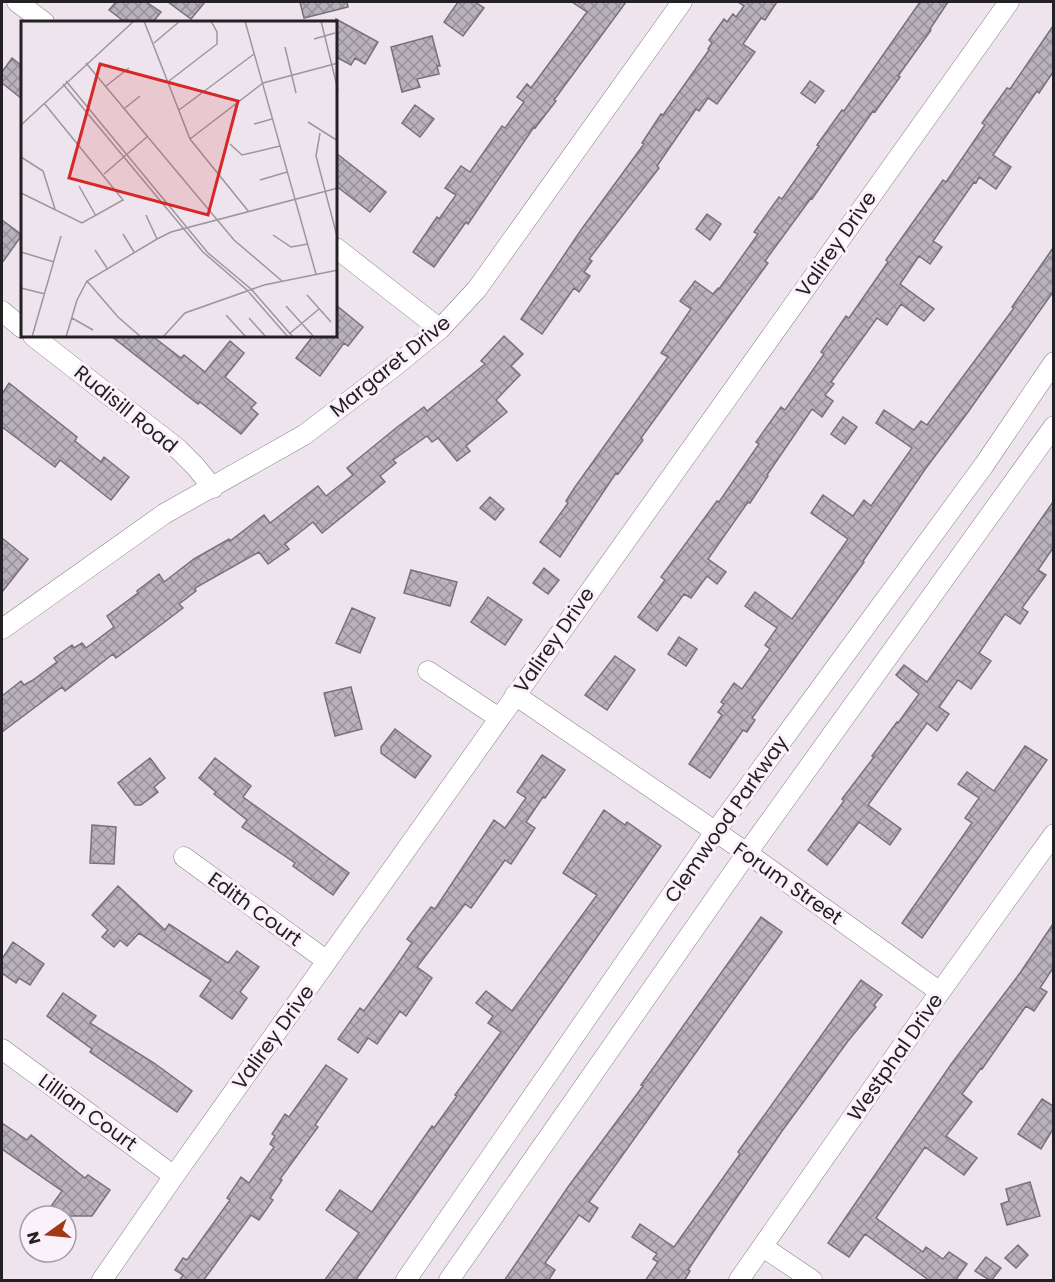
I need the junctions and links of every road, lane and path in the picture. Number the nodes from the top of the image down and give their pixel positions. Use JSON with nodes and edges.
{"nodes":[{"id":1,"x":17,"y":2,"type":"edge"},
{"id":2,"x":682,"y":2,"type":"edge"},
{"id":3,"x":1009,"y":2,"type":"edge"},
{"id":4,"x":43,"y":21,"type":"edge"},
{"id":5,"x":338,"y":250,"type":"edge"},
{"id":6,"x":2,"y":311,"type":"edge"},
{"id":7,"x":21,"y":327,"type":"edge"},
{"id":8,"x":440,"y":329,"type":"junction"},
{"id":9,"x":36,"y":338,"type":"edge"},
{"id":10,"x":1053,"y":362,"type":"edge"},
{"id":11,"x":1053,"y":426,"type":"edge"},
{"id":12,"x":213,"y":488,"type":"junction"},
{"id":13,"x":2,"y":629,"type":"edge"},
{"id":14,"x":428,"y":671,"type":"dead end"},
{"id":15,"x":515,"y":695,"type":"junction"},
{"id":16,"x":499,"y":718,"type":"junction"},
{"id":17,"x":715,"y":832,"type":"junction"},
{"id":18,"x":1053,"y":834,"type":"edge"},
{"id":19,"x":747,"y":853,"type":"junction"},
{"id":20,"x":184,"y":857,"type":"dead end"},
{"id":21,"x":327,"y":961,"type":"junction"},
{"id":22,"x":940,"y":992,"type":"junction"},
{"id":23,"x":2,"y":1049,"type":"edge"},
{"id":24,"x":174,"y":1176,"type":"junction"},
{"id":25,"x":763,"y":1247,"type":"junction"},
{"id":26,"x":102,"y":1281,"type":"edge"},
{"id":27,"x":406,"y":1281,"type":"edge"},
{"id":28,"x":449,"y":1281,"type":"edge"},
{"id":29,"x":739,"y":1281,"type":"edge"},
{"id":30,"x":812,"y":1281,"type":"edge"}],
"edges":[{"from":1,"to":4,"type":"street"},
{"from":2,"to":8,"type":"street","name":"Margaret Drive"},
{"from":3,"to":15,"type":"street","name":"Valirey Drive"},
{"from":5,"to":8,"type":"street"},
{"from":6,"to":7,"type":"street"},
{"from":8,"to":12,"type":"street","name":"Margaret Drive"},
{"from":9,"to":12,"type":"street","name":"Rudisill Road"},
{"from":10,"to":17,"type":"street","name":"Clemwood Parkway"},
{"from":11,"to":19,"type":"street","name":"Clemwood Parkway"},
{"from":12,"to":13,"type":"street","name":"Margaret Drive"},
{"from":14,"to":16,"type":"street"},
{"from":15,"to":16,"type":"street","name":"Valirey Drive"},
{"from":15,"to":17,"type":"street","name":"Forum Street"},
{"from":16,"to":21,"type":"street","name":"Valirey Drive"},
{"from":17,"to":19,"type":"street","name":"Forum Street"},
{"from":17,"to":27,"type":"street","name":"Clemwood Parkway"},
{"from":18,"to":22,"type":"street","name":"Westphal Drive"},
{"from":19,"to":22,"type":"street","name":"Forum Street"},
{"from":19,"to":28,"type":"street","name":"Clemwood Parkway"},
{"from":20,"to":21,"type":"street","name":"Edith Court"},
{"from":21,"to":24,"type":"street","name":"Valirey Drive"},
{"from":22,"to":25,"type":"street","name":"Westphal Drive"},
{"from":23,"to":24,"type":"street","name":"Lillian Court"},
{"from":24,"to":26,"type":"street","name":"Valirey Drive"},
{"from":25,"to":29,"type":"street","name":"Westphal Drive"},
{"from":25,"to":30,"type":"street"}]}
